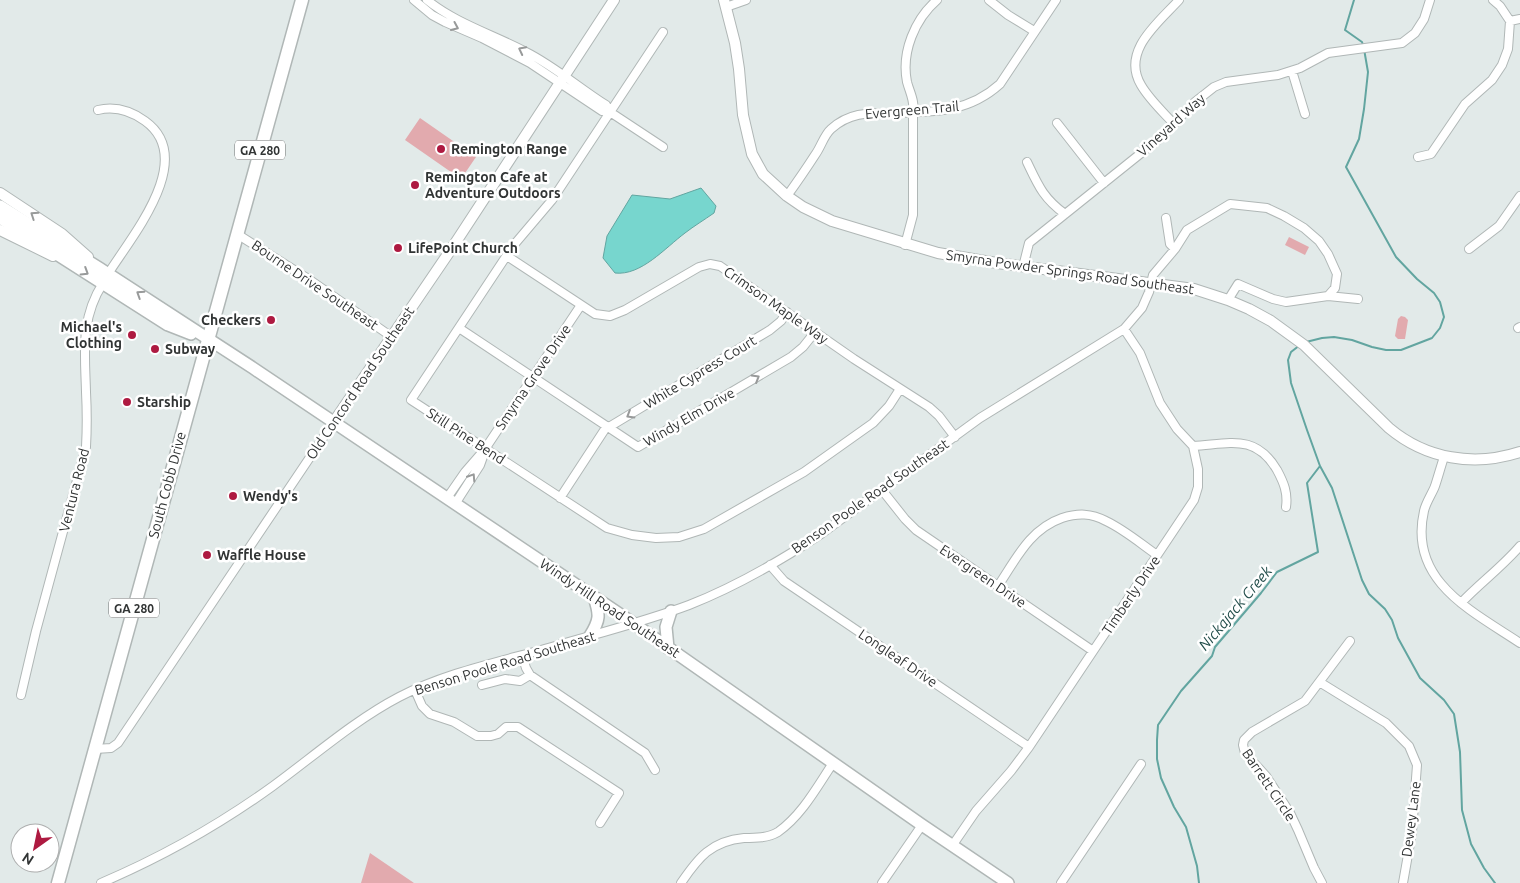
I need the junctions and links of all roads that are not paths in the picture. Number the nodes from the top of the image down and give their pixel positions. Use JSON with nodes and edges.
{"nodes":[{"id":1,"x":302,"y":0,"type":"edge"},
{"id":2,"x":414,"y":0,"type":"edge"},
{"id":3,"x":427,"y":0,"type":"edge"},
{"id":4,"x":614,"y":0,"type":"edge"},
{"id":5,"x":746,"y":0,"type":"edge"},
{"id":6,"x":937,"y":0,"type":"edge"},
{"id":7,"x":989,"y":0,"type":"edge"},
{"id":8,"x":1056,"y":0,"type":"edge"},
{"id":9,"x":1179,"y":0,"type":"edge"},
{"id":10,"x":1430,"y":0,"type":"edge"},
{"id":11,"x":1493,"y":0,"type":"edge"},
{"id":12,"x":725,"y":4,"type":"edge"},
{"id":13,"x":1520,"y":19,"type":"edge"},
{"id":14,"x":1510,"y":21,"type":"junction"},
{"id":15,"x":1034,"y":30,"type":"junction"},
{"id":16,"x":663,"y":32,"type":"dead end"},
{"id":17,"x":1292,"y":70,"type":"junction"},
{"id":18,"x":561,"y":79,"type":"junction"},
{"id":19,"x":98,"y":110,"type":"dead end"},
{"id":20,"x":610,"y":112,"type":"junction"},
{"id":21,"x":913,"y":112,"type":"junction"},
{"id":22,"x":1306,"y":114,"type":"dead end"},
{"id":23,"x":1057,"y":123,"type":"dead end"},
{"id":24,"x":1174,"y":124,"type":"junction"},
{"id":25,"x":663,"y":147,"type":"dead end"},
{"id":26,"x":1418,"y":157,"type":"dead end"},
{"id":27,"x":1027,"y":162,"type":"dead end"},
{"id":28,"x":1104,"y":183,"type":"junction"},
{"id":29,"x":0,"y":193,"type":"edge"},
{"id":30,"x":787,"y":196,"type":"junction"},
{"id":31,"x":1520,"y":196,"type":"edge"},
{"id":32,"x":0,"y":206,"type":"edge"},
{"id":33,"x":1065,"y":214,"type":"junction"},
{"id":34,"x":0,"y":218,"type":"edge"},
{"id":35,"x":1166,"y":218,"type":"dead end"},
{"id":36,"x":0,"y":230,"type":"edge"},
{"id":37,"x":237,"y":234,"type":"junction"},
{"id":38,"x":905,"y":244,"type":"junction"},
{"id":39,"x":1175,"y":249,"type":"junction"},
{"id":40,"x":1469,"y":249,"type":"dead end"},
{"id":41,"x":507,"y":256,"type":"junction"},
{"id":42,"x":67,"y":261,"type":"junction"},
{"id":43,"x":1023,"y":267,"type":"junction"},
{"id":44,"x":104,"y":275,"type":"junction"},
{"id":45,"x":1151,"y":282,"type":"junction"},
{"id":46,"x":1328,"y":296,"type":"junction"},
{"id":47,"x":1358,"y":299,"type":"dead end"},
{"id":48,"x":1228,"y":300,"type":"junction"},
{"id":49,"x":581,"y":306,"type":"junction"},
{"id":50,"x":787,"y":312,"type":"junction"},
{"id":51,"x":459,"y":328,"type":"junction"},
{"id":52,"x":1124,"y":328,"type":"junction"},
{"id":53,"x":815,"y":332,"type":"junction"},
{"id":54,"x":392,"y":337,"type":"junction"},
{"id":55,"x":207,"y":339,"type":"junction"},
{"id":56,"x":533,"y":377,"type":"junction"},
{"id":57,"x":900,"y":389,"type":"junction"},
{"id":58,"x":333,"y":423,"type":"junction"},
{"id":59,"x":608,"y":426,"type":"junction"},
{"id":60,"x":955,"y":436,"type":"junction"},
{"id":61,"x":1193,"y":446,"type":"junction"},
{"id":62,"x":485,"y":449,"type":"junction"},
{"id":63,"x":1520,"y":452,"type":"edge"},
{"id":64,"x":1444,"y":457,"type":"junction"},
{"id":65,"x":882,"y":490,"type":"junction"},
{"id":66,"x":560,"y":498,"type":"junction"},
{"id":67,"x":451,"y":501,"type":"junction"},
{"id":68,"x":1286,"y":507,"type":"dead end"},
{"id":69,"x":1520,"y":546,"type":"edge"},
{"id":70,"x":1157,"y":556,"type":"junction"},
{"id":71,"x":770,"y":566,"type":"junction"},
{"id":72,"x":998,"y":586,"type":"junction"},
{"id":73,"x":594,"y":597,"type":"junction"},
{"id":74,"x":1461,"y":603,"type":"junction"},
{"id":75,"x":671,"y":611,"type":"junction"},
{"id":76,"x":633,"y":623,"type":"junction"},
{"id":77,"x":590,"y":636,"type":"junction"},
{"id":78,"x":1350,"y":641,"type":"dead end"},
{"id":79,"x":1520,"y":644,"type":"edge"},
{"id":80,"x":668,"y":648,"type":"junction"},
{"id":81,"x":1093,"y":651,"type":"junction"},
{"id":82,"x":522,"y":655,"type":"junction"},
{"id":83,"x":530,"y":675,"type":"junction"},
{"id":84,"x":1321,"y":683,"type":"junction"},
{"id":85,"x":482,"y":685,"type":"dead end"},
{"id":86,"x":415,"y":690,"type":"junction"},
{"id":87,"x":21,"y":696,"type":"dead end"},
{"id":88,"x":1028,"y":747,"type":"junction"},
{"id":89,"x":95,"y":749,"type":"junction"},
{"id":90,"x":833,"y":763,"type":"junction"},
{"id":91,"x":1141,"y":764,"type":"dead end"},
{"id":92,"x":655,"y":770,"type":"dead end"},
{"id":93,"x":600,"y":823,"type":"dead end"},
{"id":94,"x":922,"y":825,"type":"junction"},
{"id":95,"x":952,"y":846,"type":"junction"},
{"id":96,"x":58,"y":883,"type":"edge"},
{"id":97,"x":101,"y":883,"type":"edge"},
{"id":98,"x":681,"y":883,"type":"edge"},
{"id":99,"x":882,"y":883,"type":"edge"},
{"id":100,"x":1008,"y":883,"type":"edge"},
{"id":101,"x":1061,"y":883,"type":"edge"},
{"id":102,"x":1322,"y":883,"type":"edge"},
{"id":103,"x":1403,"y":883,"type":"edge"}],
"edges":[{"from":1,"to":37,"type":"main road","name":"South Cobb Drive","number":"GA 280"},
{"from":2,"to":18,"type":"street","one_way":true},
{"from":18,"to":3,"type":"street","one_way":true},
{"from":4,"to":18,"type":"street","name":"Old Concord Road Southeast"},
{"from":5,"to":12,"type":"street"},
{"from":6,"to":21,"type":"street"},
{"from":7,"to":15,"type":"street"},
{"from":8,"to":15,"type":"street","name":"Evergreen Trail"},
{"from":9,"to":24,"type":"street"},
{"from":10,"to":17,"type":"street","name":"Vineyard Way"},
{"from":11,"to":14,"type":"street"},
{"from":12,"to":30,"type":"street","name":"Smyrna Powder Springs Road Southeast"},
{"from":13,"to":14,"type":"street"},
{"from":14,"to":26,"type":"street"},
{"from":15,"to":21,"type":"street","name":"Evergreen Trail"},
{"from":16,"to":20,"type":"street","name":"Still Pine Bend"},
{"from":17,"to":22,"type":"street"},
{"from":17,"to":24,"type":"street","name":"Vineyard Way"},
{"from":18,"to":20,"type":"street"},
{"from":18,"to":54,"type":"street","name":"Old Concord Road Southeast"},
{"from":19,"to":44,"type":"street","name":"Ventura Road"},
{"from":20,"to":25,"type":"street"},
{"from":20,"to":41,"type":"street","name":"Still Pine Bend"},
{"from":21,"to":30,"type":"street","name":"Evergreen Trail"},
{"from":21,"to":38,"type":"street"},
{"from":23,"to":28,"type":"street"},
{"from":24,"to":28,"type":"street","name":"Vineyard Way"},
{"from":27,"to":33,"type":"street"},
{"from":28,"to":33,"type":"street","name":"Vineyard Way"},
{"from":44,"to":29,"type":"street","name":"Windy Hill Road Southeast","one_way":true},
{"from":30,"to":38,"type":"street","name":"Smyrna Powder Springs Road Southeast"},
{"from":31,"to":40,"type":"street"},
{"from":32,"to":44,"type":"main road","name":"Windy Hill Road Southeast"},
{"from":33,"to":43,"type":"street","name":"Vineyard Way"},
{"from":34,"to":42,"type":"main road","name":"Windy Hill Road Southeast"},
{"from":35,"to":39,"type":"street"},
{"from":36,"to":42,"type":"street","name":"Windy Hill Road Southeast"},
{"from":37,"to":54,"type":"street","name":"Bourne Drive Southeast"},
{"from":37,"to":55,"type":"main road","name":"South Cobb Drive","number":"GA 280"},
{"from":38,"to":43,"type":"street","name":"Smyrna Powder Springs Road Southeast"},
{"from":39,"to":45,"type":"street","name":"Benson Poole Road Southeast"},
{"from":39,"to":46,"type":"street","name":"Benson Poole Road Southeast"},
{"from":41,"to":49,"type":"street","name":"Crimson Maple Way"},
{"from":41,"to":51,"type":"street","name":"Still Pine Bend"},
{"from":42,"to":44,"type":"main road","name":"Windy Hill Road Southeast","one_way":true},
{"from":43,"to":45,"type":"street","name":"Smyrna Powder Springs Road Southeast"},
{"from":44,"to":55,"type":"main road","name":"Windy Hill Road Southeast"},
{"from":44,"to":87,"type":"street","name":"Ventura Road"},
{"from":45,"to":48,"type":"street","name":"Smyrna Powder Springs Road Southeast"},
{"from":45,"to":52,"type":"street","name":"Benson Poole Road Southeast"},
{"from":46,"to":47,"type":"street"},
{"from":46,"to":48,"type":"street"},
{"from":48,"to":64,"type":"street","name":"Smyrna Powder Springs Road Southeast"},
{"from":49,"to":50,"type":"street","name":"Crimson Maple Way"},
{"from":49,"to":56,"type":"street","name":"Smyrna Grove Drive"},
{"from":50,"to":53,"type":"street","name":"Crimson Maple Way"},
{"from":50,"to":59,"type":"street","name":"White Cypress Court","one_way":true},
{"from":51,"to":56,"type":"street","name":"Windy Elm Drive"},
{"from":51,"to":62,"type":"street","name":"Still Pine Bend"},
{"from":52,"to":60,"type":"street","name":"Benson Poole Road Southeast"},
{"from":52,"to":61,"type":"street"},
{"from":53,"to":57,"type":"street","name":"Crimson Maple Way"},
{"from":59,"to":53,"type":"street","name":"Windy Elm Drive","one_way":true},
{"from":54,"to":58,"type":"street","name":"Old Concord Road Southeast"},
{"from":55,"to":58,"type":"main road","name":"Windy Hill Road Southeast"},
{"from":55,"to":89,"type":"main road","name":"South Cobb Drive","number":"GA 280"},
{"from":56,"to":59,"type":"street","name":"Windy Elm Drive"},
{"from":56,"to":62,"type":"street","name":"Smyrna Grove Drive"},
{"from":57,"to":60,"type":"street","name":"Crimson Maple Way"},
{"from":57,"to":66,"type":"street","name":"Still Pine Bend"},
{"from":58,"to":67,"type":"main road","name":"Windy Hill Road Southeast"},
{"from":58,"to":89,"type":"street","name":"Old Concord Road Southeast"},
{"from":59,"to":66,"type":"street"},
{"from":60,"to":65,"type":"street","name":"Benson Poole Road Southeast"},
{"from":61,"to":68,"type":"street"},
{"from":61,"to":70,"type":"street","name":"Timberly Drive"},
{"from":62,"to":66,"type":"street","name":"Still Pine Bend"},
{"from":62,"to":67,"type":"street","name":"Smyrna Grove Drive"},
{"from":63,"to":64,"type":"street","name":"Smyrna Powder Springs Road Southeast"},
{"from":64,"to":74,"type":"street"},
{"from":65,"to":71,"type":"street","name":"Benson Poole Road Southeast"},
{"from":65,"to":72,"type":"street","name":"Evergreen Drive"},
{"from":67,"to":73,"type":"main road","name":"Windy Hill Road Southeast"},
{"from":69,"to":74,"type":"street"},
{"from":70,"to":72,"type":"street"},
{"from":70,"to":81,"type":"street","name":"Timberly Drive"},
{"from":71,"to":75,"type":"street","name":"Benson Poole Road Southeast"},
{"from":71,"to":88,"type":"street","name":"Longleaf Drive"},
{"from":72,"to":81,"type":"street","name":"Evergreen Drive"},
{"from":73,"to":76,"type":"main road","name":"Windy Hill Road Southeast"},
{"from":73,"to":77,"type":"main road"},
{"from":74,"to":79,"type":"street"},
{"from":75,"to":76,"type":"street","name":"Benson Poole Road Southeast"},
{"from":75,"to":80,"type":"main road"},
{"from":76,"to":77,"type":"street","name":"Benson Poole Road Southeast"},
{"from":76,"to":80,"type":"main road","name":"Windy Hill Road Southeast"},
{"from":77,"to":82,"type":"street","name":"Benson Poole Road Southeast"},
{"from":78,"to":84,"type":"street","name":"Barrett Circle"},
{"from":80,"to":90,"type":"main road","name":"Windy Hill Road Southeast"},
{"from":81,"to":88,"type":"street","name":"Timberly Drive"},
{"from":82,"to":83,"type":"street"},
{"from":82,"to":86,"type":"street","name":"Benson Poole Road Southeast"},
{"from":83,"to":85,"type":"street"},
{"from":83,"to":92,"type":"street"},
{"from":84,"to":102,"type":"street","name":"Barrett Circle"},
{"from":84,"to":103,"type":"street","name":"Dewey Lane"},
{"from":86,"to":93,"type":"street"},
{"from":86,"to":97,"type":"street","name":"Benson Poole Road Southeast"},
{"from":88,"to":95,"type":"street","name":"Timberly Drive"},
{"from":89,"to":96,"type":"main road","name":"South Cobb Drive","number":"GA 280"},
{"from":90,"to":94,"type":"main road","name":"Windy Hill Road Southeast"},
{"from":90,"to":98,"type":"street"},
{"from":91,"to":101,"type":"street"},
{"from":94,"to":95,"type":"main road","name":"Windy Hill Road Southeast"},
{"from":94,"to":99,"type":"street"},
{"from":95,"to":100,"type":"main road","name":"Windy Hill Road Southeast"}]}
